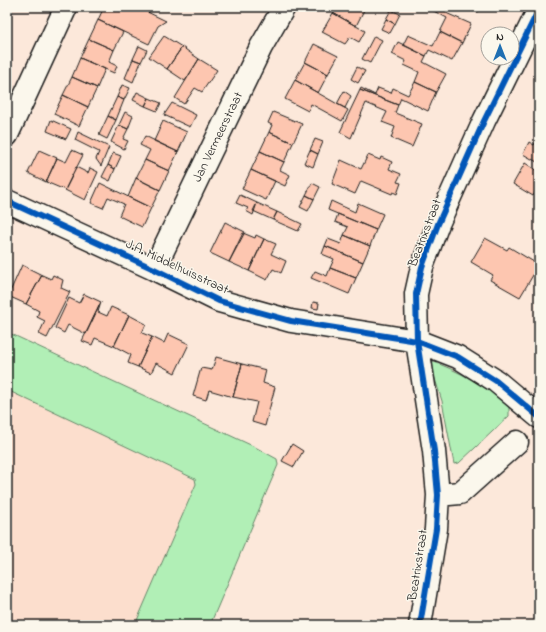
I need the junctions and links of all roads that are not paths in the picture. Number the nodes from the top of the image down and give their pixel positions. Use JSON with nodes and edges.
{"nodes":[{"id":1,"x":66,"y":7,"type":"edge"},
{"id":2,"x":284,"y":7,"type":"edge"},
{"id":3,"x":539,"y":9,"type":"edge"},
{"id":4,"x":7,"y":135,"type":"edge"},
{"id":5,"x":7,"y":201,"type":"edge"},
{"id":6,"x":154,"y":269,"type":"junction"},
{"id":7,"x":417,"y":341,"type":"junction"},
{"id":8,"x":539,"y":417,"type":"edge"},
{"id":9,"x":517,"y":442,"type":"dead end"},
{"id":10,"x":438,"y":495,"type":"junction"},
{"id":11,"x":420,"y":625,"type":"edge"}],
"edges":[{"from":1,"to":4,"type":"street"},
{"from":2,"to":6,"type":"street","name":"Jan Vermeerstraat"},
{"from":3,"to":7,"type":"street","name":"Beatrixstraat"},
{"from":5,"to":6,"type":"street","name":"J.A. Middelhuisstraat"},
{"from":6,"to":7,"type":"street","name":"J.A. Middelhuisstraat"},
{"from":7,"to":8,"type":"street","name":"J.A. Middelhuisstraat"},
{"from":7,"to":10,"type":"street","name":"Beatrixstraat"},
{"from":9,"to":10,"type":"street"},
{"from":10,"to":11,"type":"street","name":"Beatrixstraat"}]}
